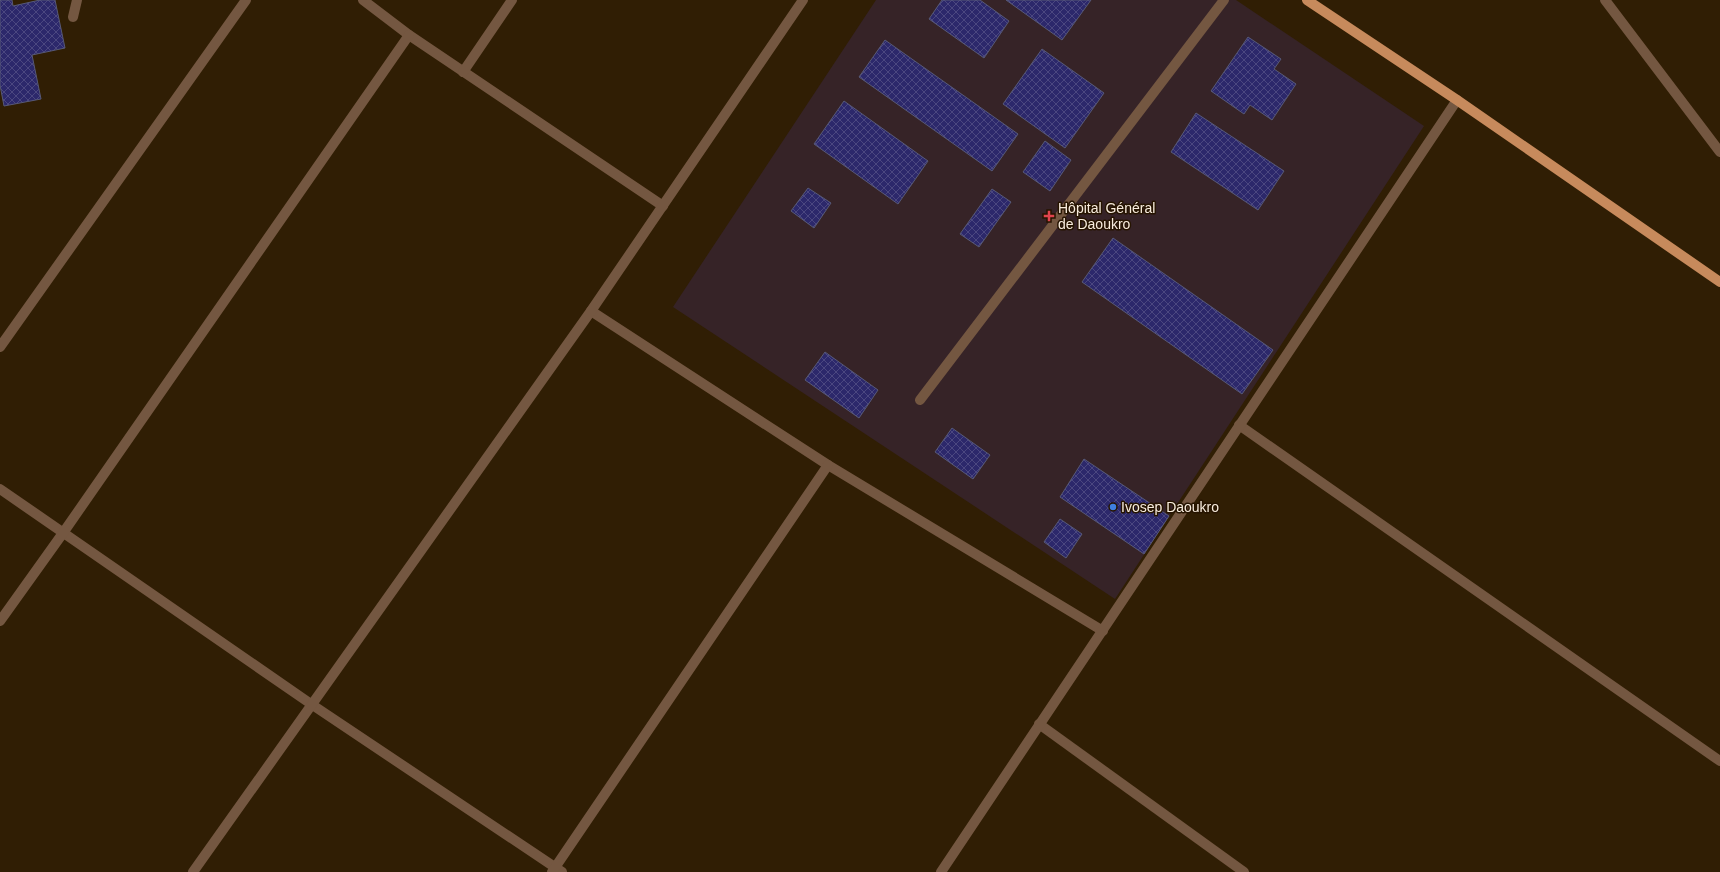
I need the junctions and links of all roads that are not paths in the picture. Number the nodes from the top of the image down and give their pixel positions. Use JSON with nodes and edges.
{"nodes":[{"id":1,"x":77,"y":0,"type":"edge"},
{"id":2,"x":246,"y":0,"type":"edge"},
{"id":3,"x":363,"y":0,"type":"edge"},
{"id":4,"x":512,"y":0,"type":"edge"},
{"id":5,"x":803,"y":0,"type":"edge"},
{"id":6,"x":1224,"y":0,"type":"edge"},
{"id":7,"x":1307,"y":0,"type":"edge"},
{"id":8,"x":1605,"y":0,"type":"edge"},
{"id":9,"x":74,"y":17,"type":"dead end"},
{"id":10,"x":409,"y":35,"type":"junction"},
{"id":11,"x":463,"y":72,"type":"junction"},
{"id":12,"x":1457,"y":100,"type":"junction"},
{"id":13,"x":1720,"y":152,"type":"edge"},
{"id":14,"x":663,"y":206,"type":"junction"},
{"id":15,"x":1720,"y":282,"type":"edge"},
{"id":16,"x":591,"y":310,"type":"junction"},
{"id":17,"x":0,"y":347,"type":"edge"},
{"id":18,"x":920,"y":400,"type":"dead end"},
{"id":19,"x":1239,"y":425,"type":"junction"},
{"id":20,"x":828,"y":465,"type":"junction"},
{"id":21,"x":0,"y":489,"type":"edge"},
{"id":22,"x":63,"y":533,"type":"junction"},
{"id":23,"x":0,"y":621,"type":"edge"},
{"id":24,"x":1103,"y":631,"type":"junction"},
{"id":25,"x":311,"y":704,"type":"junction"},
{"id":26,"x":1040,"y":724,"type":"junction"},
{"id":27,"x":1720,"y":761,"type":"edge"},
{"id":28,"x":556,"y":871,"type":"edge"},
{"id":29,"x":194,"y":872,"type":"edge"},
{"id":30,"x":941,"y":872,"type":"edge"},
{"id":31,"x":1244,"y":872,"type":"edge"}],
"edges":[{"from":1,"to":9,"type":"street"},
{"from":2,"to":17,"type":"street"},
{"from":3,"to":10,"type":"street"},
{"from":4,"to":11,"type":"street"},
{"from":5,"to":14,"type":"street"},
{"from":6,"to":18,"type":"street"},
{"from":7,"to":12,"type":"main road"},
{"from":8,"to":13,"type":"street"},
{"from":10,"to":11,"type":"street"},
{"from":10,"to":22,"type":"street"},
{"from":11,"to":14,"type":"street"},
{"from":12,"to":15,"type":"main road"},
{"from":12,"to":19,"type":"street"},
{"from":14,"to":16,"type":"street"},
{"from":16,"to":20,"type":"street"},
{"from":16,"to":25,"type":"street"},
{"from":19,"to":24,"type":"street"},
{"from":19,"to":27,"type":"street"},
{"from":20,"to":24,"type":"street"},
{"from":20,"to":28,"type":"street"},
{"from":21,"to":22,"type":"street"},
{"from":22,"to":23,"type":"street"},
{"from":22,"to":25,"type":"street"},
{"from":24,"to":26,"type":"street"},
{"from":25,"to":28,"type":"street"},
{"from":25,"to":29,"type":"street"},
{"from":26,"to":30,"type":"street"},
{"from":26,"to":31,"type":"street"}]}
